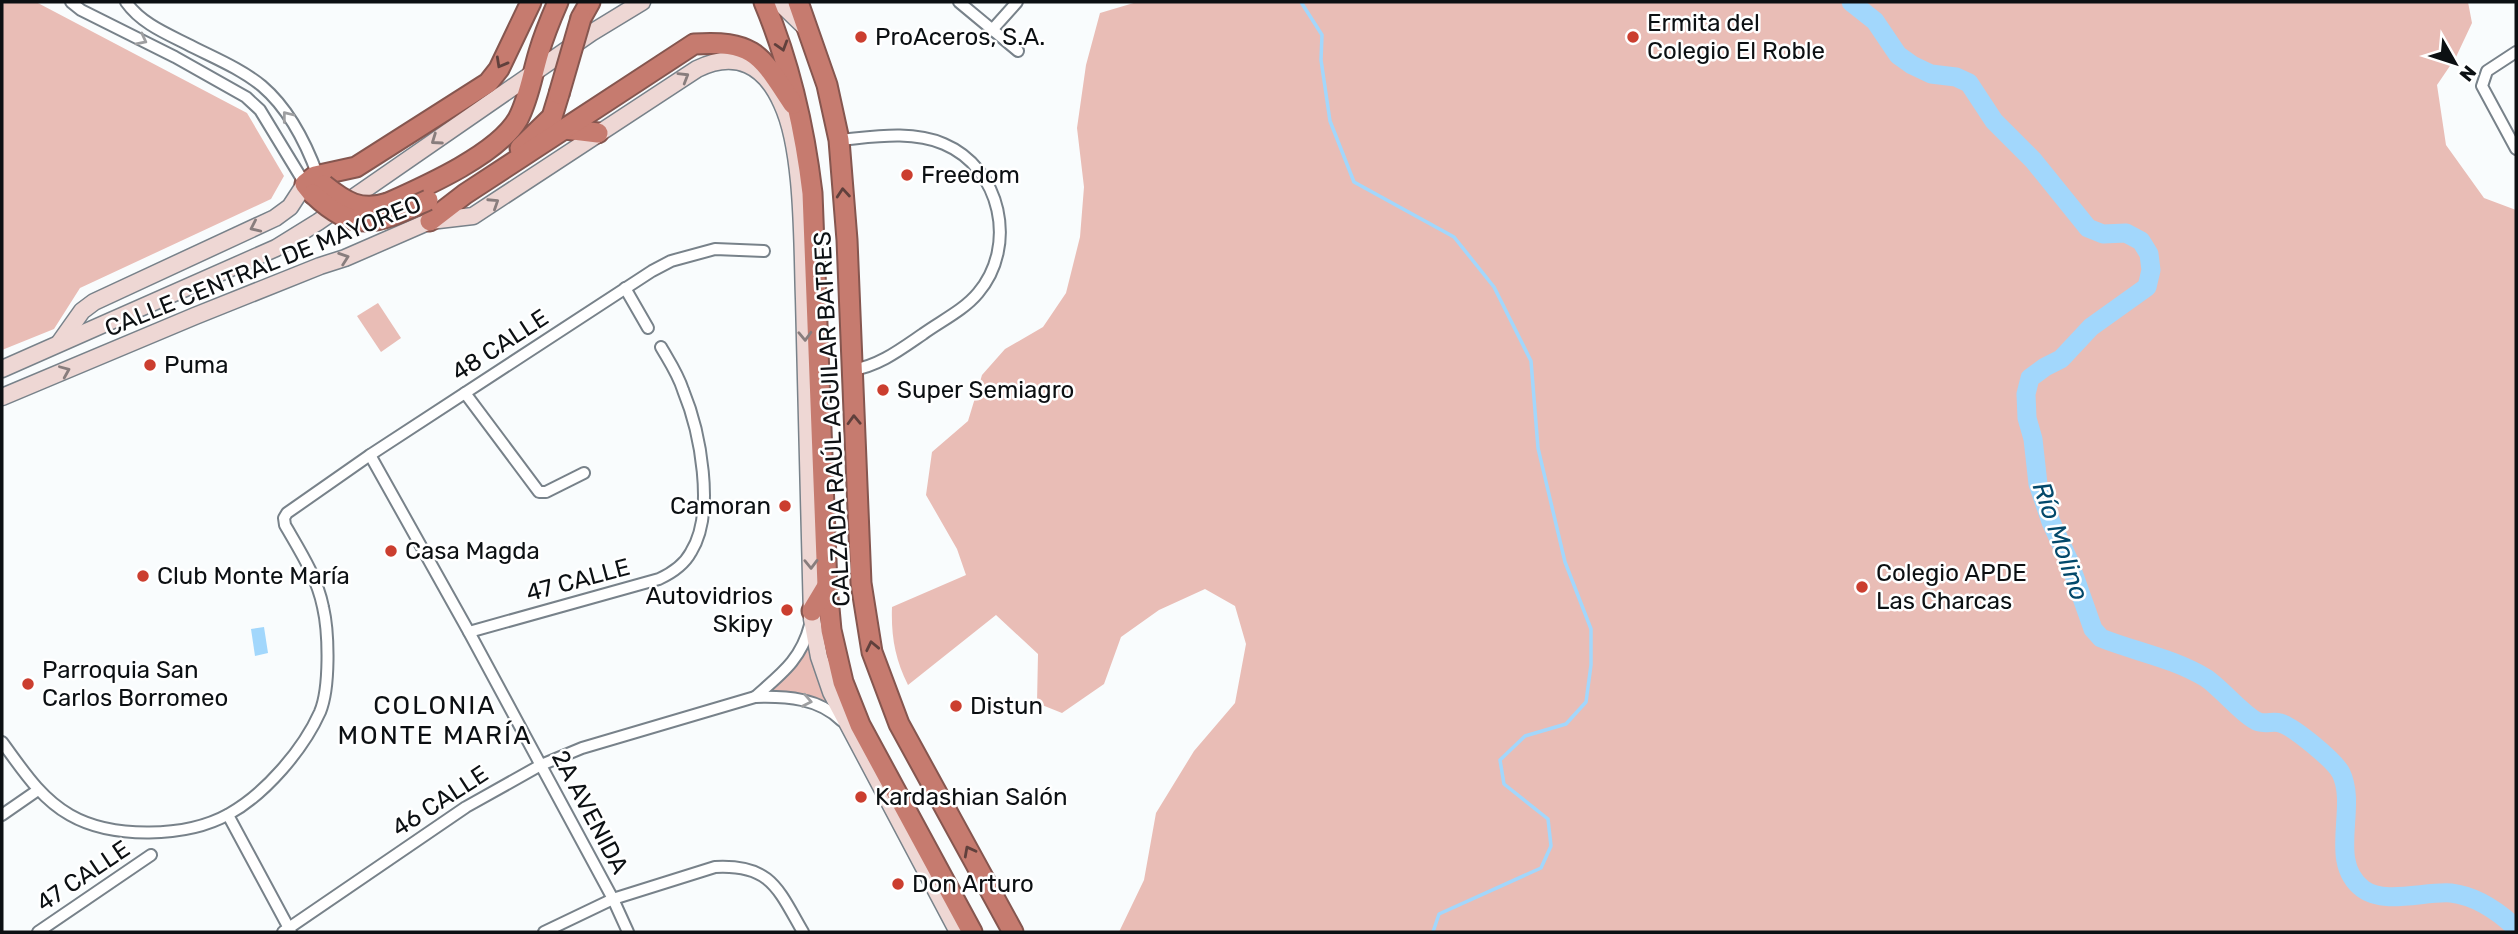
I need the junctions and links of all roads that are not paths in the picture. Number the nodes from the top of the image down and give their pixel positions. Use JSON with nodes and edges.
{"nodes":[{"id":1,"x":71,"y":2,"type":"edge"},
{"id":2,"x":127,"y":2,"type":"edge"},
{"id":3,"x":531,"y":2,"type":"edge"},
{"id":4,"x":558,"y":2,"type":"edge"},
{"id":5,"x":642,"y":2,"type":"edge"},
{"id":6,"x":764,"y":2,"type":"edge"},
{"id":7,"x":779,"y":2,"type":"edge"},
{"id":8,"x":798,"y":2,"type":"edge"},
{"id":9,"x":959,"y":2,"type":"edge"},
{"id":10,"x":1017,"y":2,"type":"edge"},
{"id":11,"x":585,"y":10,"type":"edge"},
{"id":12,"x":992,"y":30,"type":"junction"},
{"id":13,"x":809,"y":31,"type":"junction"},
{"id":14,"x":1018,"y":51,"type":"dead end"},
{"id":15,"x":2516,"y":52,"type":"edge"},
{"id":16,"x":532,"y":79,"type":"junction"},
{"id":17,"x":779,"y":87,"type":"junction"},
{"id":18,"x":800,"y":113,"type":"junction"},
{"id":19,"x":565,"y":129,"type":"junction"},
{"id":20,"x":598,"y":134,"type":"junction"},
{"id":21,"x":839,"y":140,"type":"junction"},
{"id":22,"x":2516,"y":149,"type":"edge"},
{"id":23,"x":506,"y":168,"type":"junction"},
{"id":24,"x":315,"y":185,"type":"junction"},
{"id":25,"x":465,"y":194,"type":"junction"},
{"id":26,"x":430,"y":221,"type":"junction"},
{"id":27,"x":764,"y":251,"type":"dead end"},
{"id":28,"x":625,"y":288,"type":"junction"},
{"id":29,"x":648,"y":328,"type":"dead end"},
{"id":30,"x":58,"y":344,"type":"junction"},
{"id":31,"x":661,"y":347,"type":"dead end"},
{"id":32,"x":2,"y":369,"type":"edge"},
{"id":33,"x":852,"y":370,"type":"junction"},
{"id":34,"x":465,"y":393,"type":"junction"},
{"id":35,"x":2,"y":397,"type":"edge"},
{"id":36,"x":370,"y":455,"type":"junction"},
{"id":37,"x":584,"y":473,"type":"dead end"},
{"id":38,"x":827,"y":586,"type":"junction"},
{"id":39,"x":812,"y":615,"type":"junction"},
{"id":40,"x":469,"y":632,"type":"junction"},
{"id":41,"x":755,"y":697,"type":"junction"},
{"id":42,"x":849,"y":728,"type":"junction"},
{"id":43,"x":2,"y":742,"type":"edge"},
{"id":44,"x":541,"y":765,"type":"junction"},
{"id":45,"x":38,"y":790,"type":"junction"},
{"id":46,"x":2,"y":815,"type":"edge"},
{"id":47,"x":228,"y":815,"type":"junction"},
{"id":48,"x":151,"y":855,"type":"dead end"},
{"id":49,"x":613,"y":900,"type":"junction"},
{"id":50,"x":288,"y":931,"type":"edge"},
{"id":51,"x":38,"y":932,"type":"edge"},
{"id":52,"x":544,"y":932,"type":"edge"},
{"id":53,"x":628,"y":932,"type":"edge"},
{"id":54,"x":803,"y":932,"type":"edge"},
{"id":55,"x":958,"y":932,"type":"edge"},
{"id":56,"x":972,"y":932,"type":"edge"},
{"id":57,"x":1013,"y":932,"type":"edge"}],
"edges":[{"from":1,"to":24,"type":"street","one_way":true},
{"from":24,"to":2,"type":"street","one_way":true},
{"from":3,"to":24,"type":"highway","one_way":true},
{"from":4,"to":16,"type":"highway"},
{"from":5,"to":16,"type":"main road","name":"CALLE CENTRAL DE MAYOREO"},
{"from":6,"to":17,"type":"highway","name":"CALZADA RAÚL AGUILAR BATRES","one_way":true},
{"from":7,"to":13,"type":"main road"},
{"from":8,"to":13,"type":"highway","name":"CALZADA RAÚL AGUILAR BATRES"},
{"from":9,"to":12,"type":"street"},
{"from":10,"to":12,"type":"street"},
{"from":11,"to":23,"type":"highway","bridge":true},
{"from":12,"to":14,"type":"street"},
{"from":13,"to":21,"type":"highway","name":"CALZADA RAÚL AGUILAR BATRES"},
{"from":15,"to":22,"type":"street"},
{"from":16,"to":24,"type":"highway","bridge":true},
{"from":16,"to":30,"type":"main road","name":"CALLE CENTRAL DE MAYOREO","one_way":true},
{"from":17,"to":18,"type":"highway"},
{"from":17,"to":18,"type":"highway","name":"CALZADA RAÚL AGUILAR BATRES"},
{"from":17,"to":19,"type":"highway"},
{"from":20,"to":17,"type":"main road","name":"CALLE CENTRAL DE MAYOREO","one_way":true},
{"from":17,"to":39,"type":"main road","one_way":true},
{"from":18,"to":38,"type":"highway","name":"CALZADA RAÚL AGUILAR BATRES"},
{"from":19,"to":20,"type":"highway"},
{"from":19,"to":23,"type":"highway"},
{"from":26,"to":20,"type":"main road","name":"CALLE CENTRAL DE MAYOREO","one_way":true},
{"from":33,"to":21,"type":"highway","name":"CALZADA RAÚL AGUILAR BATRES","one_way":true},
{"from":21,"to":33,"type":"street"},
{"from":23,"to":25,"type":"highway"},
{"from":24,"to":25,"type":"highway","bridge":true},
{"from":24,"to":30,"type":"main road","one_way":true},
{"from":25,"to":26,"type":"highway"},
{"from":35,"to":26,"type":"main road","name":"CALLE CENTRAL DE MAYOREO","one_way":true},
{"from":27,"to":28,"type":"street","name":"48 CALLE"},
{"from":28,"to":29,"type":"street"},
{"from":28,"to":34,"type":"street","name":"48 CALLE"},
{"from":30,"to":32,"type":"main road","name":"CALLE CENTRAL DE MAYOREO"},
{"from":31,"to":40,"type":"street","name":"47 CALLE"},
{"from":57,"to":33,"type":"highway","name":"CALZADA RAÚL AGUILAR BATRES","one_way":true},
{"from":34,"to":36,"type":"street","name":"48 CALLE"},
{"from":34,"to":37,"type":"street"},
{"from":36,"to":40,"type":"street","name":"2A AVENIDA"},
{"from":36,"to":47,"type":"street","name":"48 CALLE"},
{"from":38,"to":39,"type":"highway"},
{"from":38,"to":56,"type":"highway","name":"CALZADA RAÚL AGUILAR BATRES"},
{"from":39,"to":41,"type":"street","name":"46 CALLE"},
{"from":39,"to":42,"type":"main road"},
{"from":40,"to":44,"type":"street","name":"2A AVENIDA"},
{"from":41,"to":42,"type":"street","name":"46 CALLE","one_way":true},
{"from":41,"to":44,"type":"street","name":"46 CALLE"},
{"from":42,"to":55,"type":"main road"},
{"from":43,"to":45,"type":"street"},
{"from":44,"to":49,"type":"street","name":"2A AVENIDA"},
{"from":44,"to":50,"type":"street","name":"46 CALLE"},
{"from":45,"to":46,"type":"street"},
{"from":45,"to":47,"type":"street"},
{"from":47,"to":50,"type":"street"},
{"from":48,"to":51,"type":"street","name":"47 CALLE"},
{"from":49,"to":52,"type":"street"},
{"from":49,"to":53,"type":"street","name":"2A AVENIDA"},
{"from":49,"to":54,"type":"street"}]}
